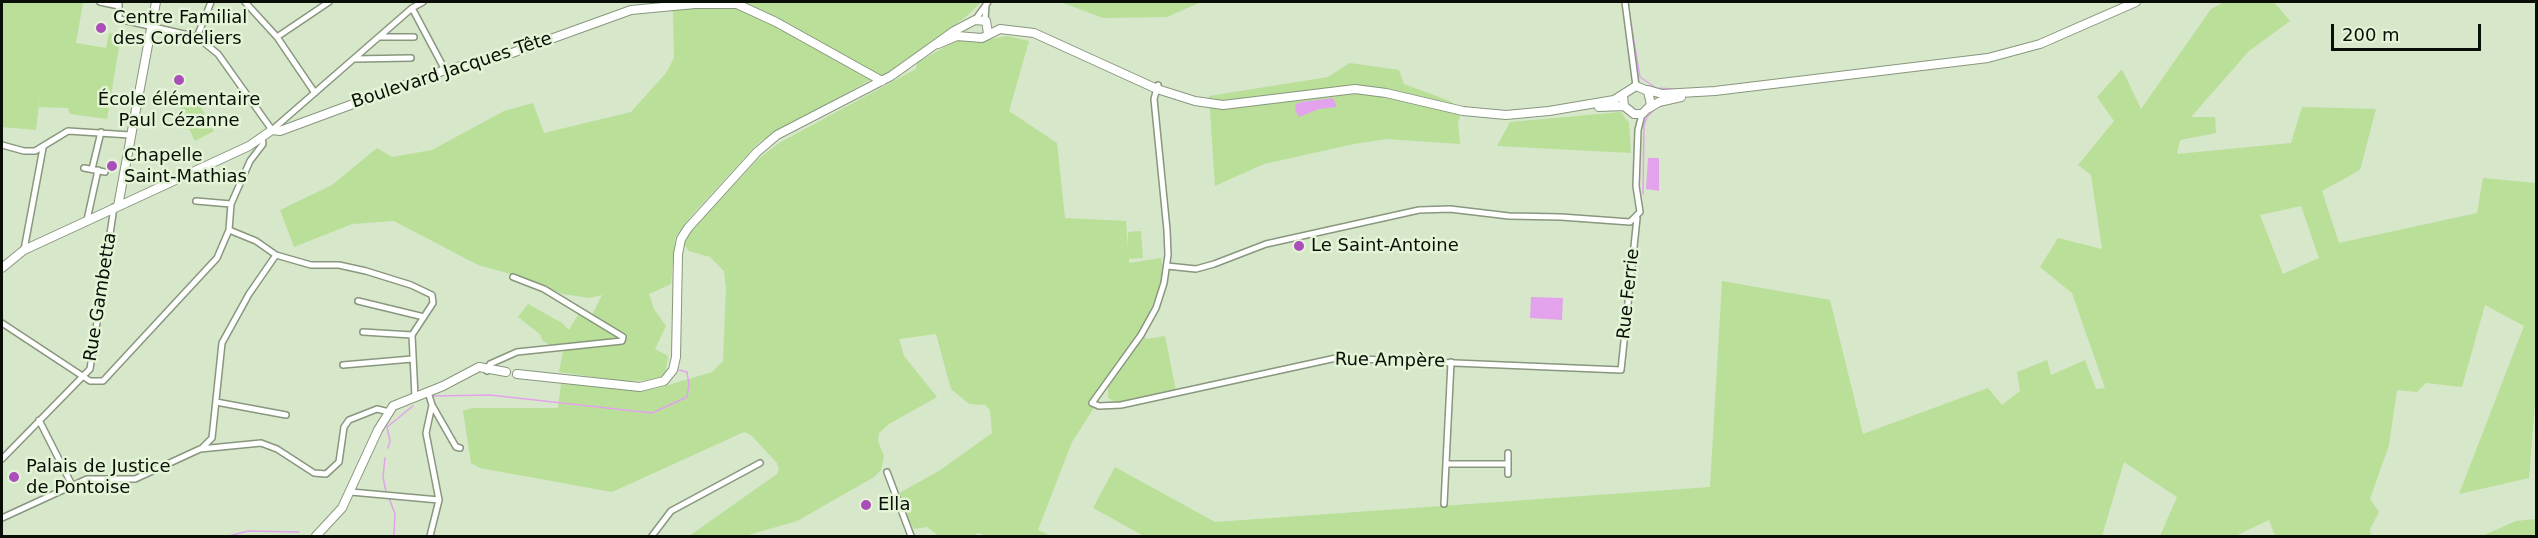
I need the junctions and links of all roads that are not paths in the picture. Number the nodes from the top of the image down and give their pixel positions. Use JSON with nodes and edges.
{"nodes":[{"id":1,"x":100,"y":2,"type":"edge"},
{"id":2,"x":156,"y":2,"type":"edge"},
{"id":3,"x":211,"y":2,"type":"edge"},
{"id":4,"x":245,"y":2,"type":"edge"},
{"id":5,"x":257,"y":2,"type":"edge"},
{"id":6,"x":328,"y":2,"type":"edge"},
{"id":7,"x":420,"y":2,"type":"edge"},
{"id":8,"x":987,"y":2,"type":"edge"},
{"id":9,"x":1625,"y":2,"type":"edge"},
{"id":10,"x":2136,"y":2,"type":"edge"},
{"id":11,"x":119,"y":4,"type":"edge"},
{"id":12,"x":250,"y":6,"type":"junction"},
{"id":13,"x":412,"y":8,"type":"junction"},
{"id":14,"x":974,"y":21,"type":"junction"},
{"id":15,"x":986,"y":21,"type":"junction"},
{"id":16,"x":152,"y":26,"type":"junction"},
{"id":17,"x":988,"y":33,"type":"junction"},
{"id":18,"x":973,"y":35,"type":"junction"},
{"id":19,"x":277,"y":37,"type":"junction"},
{"id":20,"x":380,"y":37,"type":"junction"},
{"id":21,"x":414,"y":37,"type":"dead end"},
{"id":22,"x":197,"y":38,"type":"junction"},
{"id":23,"x":938,"y":44,"type":"junction"},
{"id":24,"x":411,"y":58,"type":"dead end"},
{"id":25,"x":354,"y":59,"type":"junction"},
{"id":26,"x":445,"y":70,"type":"junction"},
{"id":27,"x":882,"y":81,"type":"junction"},
{"id":28,"x":1636,"y":86,"type":"junction"},
{"id":29,"x":1157,"y":87,"type":"junction"},
{"id":30,"x":1646,"y":89,"type":"junction"},
{"id":31,"x":1715,"y":91,"type":"junction"},
{"id":32,"x":315,"y":93,"type":"junction"},
{"id":33,"x":1623,"y":96,"type":"junction"},
{"id":34,"x":1624,"y":106,"type":"junction"},
{"id":35,"x":1562,"y":109,"type":"junction"},
{"id":36,"x":1641,"y":112,"type":"junction"},
{"id":37,"x":272,"y":130,"type":"junction"},
{"id":38,"x":101,"y":132,"type":"junction"},
{"id":39,"x":130,"y":135,"type":"junction"},
{"id":40,"x":262,"y":138,"type":"junction"},
{"id":41,"x":2,"y":145,"type":"edge"},
{"id":42,"x":43,"y":148,"type":"junction"},
{"id":43,"x":84,"y":168,"type":"dead end"},
{"id":44,"x":95,"y":170,"type":"junction"},
{"id":45,"x":105,"y":171,"type":"dead end"},
{"id":46,"x":196,"y":201,"type":"dead end"},
{"id":47,"x":231,"y":204,"type":"junction"},
{"id":48,"x":116,"y":206,"type":"junction"},
{"id":49,"x":1637,"y":218,"type":"junction"},
{"id":50,"x":87,"y":220,"type":"junction"},
{"id":51,"x":229,"y":230,"type":"junction"},
{"id":52,"x":24,"y":250,"type":"junction"},
{"id":53,"x":276,"y":255,"type":"junction"},
{"id":54,"x":3,"y":263,"type":"edge"},
{"id":55,"x":1167,"y":266,"type":"junction"},
{"id":56,"x":513,"y":277,"type":"dead end"},
{"id":57,"x":358,"y":301,"type":"dead end"},
{"id":58,"x":424,"y":317,"type":"junction"},
{"id":59,"x":2,"y":323,"type":"edge"},
{"id":60,"x":363,"y":332,"type":"dead end"},
{"id":61,"x":412,"y":335,"type":"junction"},
{"id":62,"x":412,"y":359,"type":"junction"},
{"id":63,"x":1451,"y":362,"type":"junction"},
{"id":64,"x":343,"y":365,"type":"dead end"},
{"id":65,"x":487,"y":369,"type":"junction"},
{"id":66,"x":1621,"y":370,"type":"joint"},
{"id":67,"x":82,"y":376,"type":"junction"},
{"id":68,"x":430,"y":391,"type":"junction"},
{"id":69,"x":415,"y":398,"type":"junction"},
{"id":70,"x":216,"y":402,"type":"junction"},
{"id":71,"x":432,"y":405,"type":"junction"},
{"id":72,"x":389,"y":412,"type":"junction"},
{"id":73,"x":286,"y":415,"type":"dead end"},
{"id":74,"x":39,"y":420,"type":"junction"},
{"id":75,"x":460,"y":448,"type":"dead end"},
{"id":76,"x":201,"y":449,"type":"junction"},
{"id":77,"x":1508,"y":453,"type":"dead end"},
{"id":78,"x":2,"y":459,"type":"edge"},
{"id":79,"x":760,"y":463,"type":"dead end"},
{"id":80,"x":1446,"y":464,"type":"junction"},
{"id":81,"x":1508,"y":464,"type":"junction"},
{"id":82,"x":887,"y":472,"type":"dead end"},
{"id":83,"x":1508,"y":474,"type":"dead end"},
{"id":84,"x":72,"y":485,"type":"junction"},
{"id":85,"x":350,"y":494,"type":"junction"},
{"id":86,"x":439,"y":500,"type":"junction"},
{"id":87,"x":1444,"y":504,"type":"dead end"},
{"id":88,"x":2,"y":518,"type":"edge"},
{"id":89,"x":316,"y":537,"type":"edge"},
{"id":90,"x":430,"y":537,"type":"edge"},
{"id":91,"x":652,"y":537,"type":"edge"},
{"id":92,"x":911,"y":537,"type":"edge"}],
"edges":[{"from":1,"to":11,"type":"street"},
{"from":2,"to":16,"type":"main road"},
{"from":3,"to":22,"type":"street"},
{"from":4,"to":12,"type":"street"},
{"from":5,"to":12,"type":"street"},
{"from":6,"to":19,"type":"street"},
{"from":7,"to":13,"type":"street"},
{"from":8,"to":14,"type":"street"},
{"from":8,"to":15,"type":"street"},
{"from":9,"to":28,"type":"street"},
{"from":10,"to":31,"type":"main road"},
{"from":11,"to":16,"type":"street"},
{"from":12,"to":19,"type":"street"},
{"from":13,"to":20,"type":"street"},
{"from":13,"to":26,"type":"street"},
{"from":14,"to":15,"type":"main road"},
{"from":14,"to":18,"type":"main road"},
{"from":14,"to":23,"type":"main road"},
{"from":15,"to":17,"type":"main road"},
{"from":15,"to":29,"type":"main road"},
{"from":16,"to":22,"type":"street"},
{"from":16,"to":39,"type":"main road"},
{"from":17,"to":18,"type":"main road"},
{"from":17,"to":29,"type":"main road"},
{"from":18,"to":23,"type":"main road"},
{"from":19,"to":32,"type":"street"},
{"from":20,"to":21,"type":"street"},
{"from":20,"to":25,"type":"street"},
{"from":22,"to":37,"type":"street"},
{"from":23,"to":27,"type":"main road"},
{"from":24,"to":25,"type":"street"},
{"from":25,"to":32,"type":"street"},
{"from":26,"to":27,"type":"main road","name":"Boulevard Jacques Tête"},
{"from":26,"to":37,"type":"main road","name":"Boulevard Jacques Tête"},
{"from":27,"to":65,"type":"main road"},
{"from":28,"to":30,"type":"main road"},
{"from":28,"to":33,"type":"main road"},
{"from":29,"to":35,"type":"main road"},
{"from":29,"to":55,"type":"street"},
{"from":30,"to":31,"type":"main road"},
{"from":30,"to":36,"type":"main road"},
{"from":31,"to":36,"type":"main road"},
{"from":32,"to":37,"type":"street"},
{"from":33,"to":34,"type":"main road"},
{"from":33,"to":35,"type":"main road"},
{"from":34,"to":35,"type":"main road"},
{"from":34,"to":36,"type":"main road"},
{"from":36,"to":49,"type":"street","name":"Rue Ferrie"},
{"from":37,"to":40,"type":"main road","name":"Boulevard Jacques Tête"},
{"from":38,"to":39,"type":"street"},
{"from":38,"to":42,"type":"street"},
{"from":38,"to":44,"type":"street"},
{"from":39,"to":48,"type":"main road"},
{"from":40,"to":47,"type":"street"},
{"from":40,"to":48,"type":"main road","name":"Boulevard Jacques Tête"},
{"from":41,"to":42,"type":"street"},
{"from":42,"to":52,"type":"street"},
{"from":43,"to":44,"type":"street"},
{"from":44,"to":45,"type":"street"},
{"from":44,"to":50,"type":"street"},
{"from":46,"to":47,"type":"street"},
{"from":47,"to":51,"type":"street"},
{"from":48,"to":50,"type":"main road","name":"Boulevard Jacques Tête"},
{"from":48,"to":67,"type":"street","name":"Rue Gambetta"},
{"from":49,"to":55,"type":"street"},
{"from":49,"to":66,"type":"street","name":"Rue Ferrie"},
{"from":50,"to":52,"type":"main road","name":"Boulevard Jacques Tête"},
{"from":51,"to":53,"type":"street"},
{"from":51,"to":67,"type":"street"},
{"from":52,"to":54,"type":"main road","name":"Boulevard Jacques Tête"},
{"from":53,"to":58,"type":"street"},
{"from":53,"to":70,"type":"street"},
{"from":55,"to":63,"type":"street","name":"Rue Ampère"},
{"from":56,"to":65,"type":"street"},
{"from":57,"to":58,"type":"street"},
{"from":58,"to":61,"type":"street"},
{"from":59,"to":67,"type":"street"},
{"from":60,"to":61,"type":"street"},
{"from":61,"to":62,"type":"street"},
{"from":62,"to":64,"type":"street"},
{"from":62,"to":69,"type":"street"},
{"from":63,"to":66,"type":"street","name":"Rue Ampère"},
{"from":63,"to":80,"type":"street"},
{"from":65,"to":68,"type":"main road"},
{"from":67,"to":74,"type":"street","name":"Rue Gambetta"},
{"from":68,"to":69,"type":"main road"},
{"from":68,"to":71,"type":"street"},
{"from":69,"to":72,"type":"main road"},
{"from":70,"to":73,"type":"street"},
{"from":70,"to":76,"type":"street"},
{"from":71,"to":75,"type":"street"},
{"from":71,"to":86,"type":"street"},
{"from":72,"to":76,"type":"street"},
{"from":72,"to":85,"type":"main road"},
{"from":74,"to":78,"type":"street","name":"Rue Gambetta"},
{"from":74,"to":84,"type":"street"},
{"from":76,"to":84,"type":"street"},
{"from":77,"to":81,"type":"street"},
{"from":79,"to":91,"type":"street"},
{"from":80,"to":81,"type":"street"},
{"from":80,"to":87,"type":"street"},
{"from":81,"to":83,"type":"street"},
{"from":82,"to":92,"type":"street"},
{"from":84,"to":88,"type":"street"},
{"from":85,"to":86,"type":"street"},
{"from":85,"to":89,"type":"main road"},
{"from":86,"to":90,"type":"street"}]}
